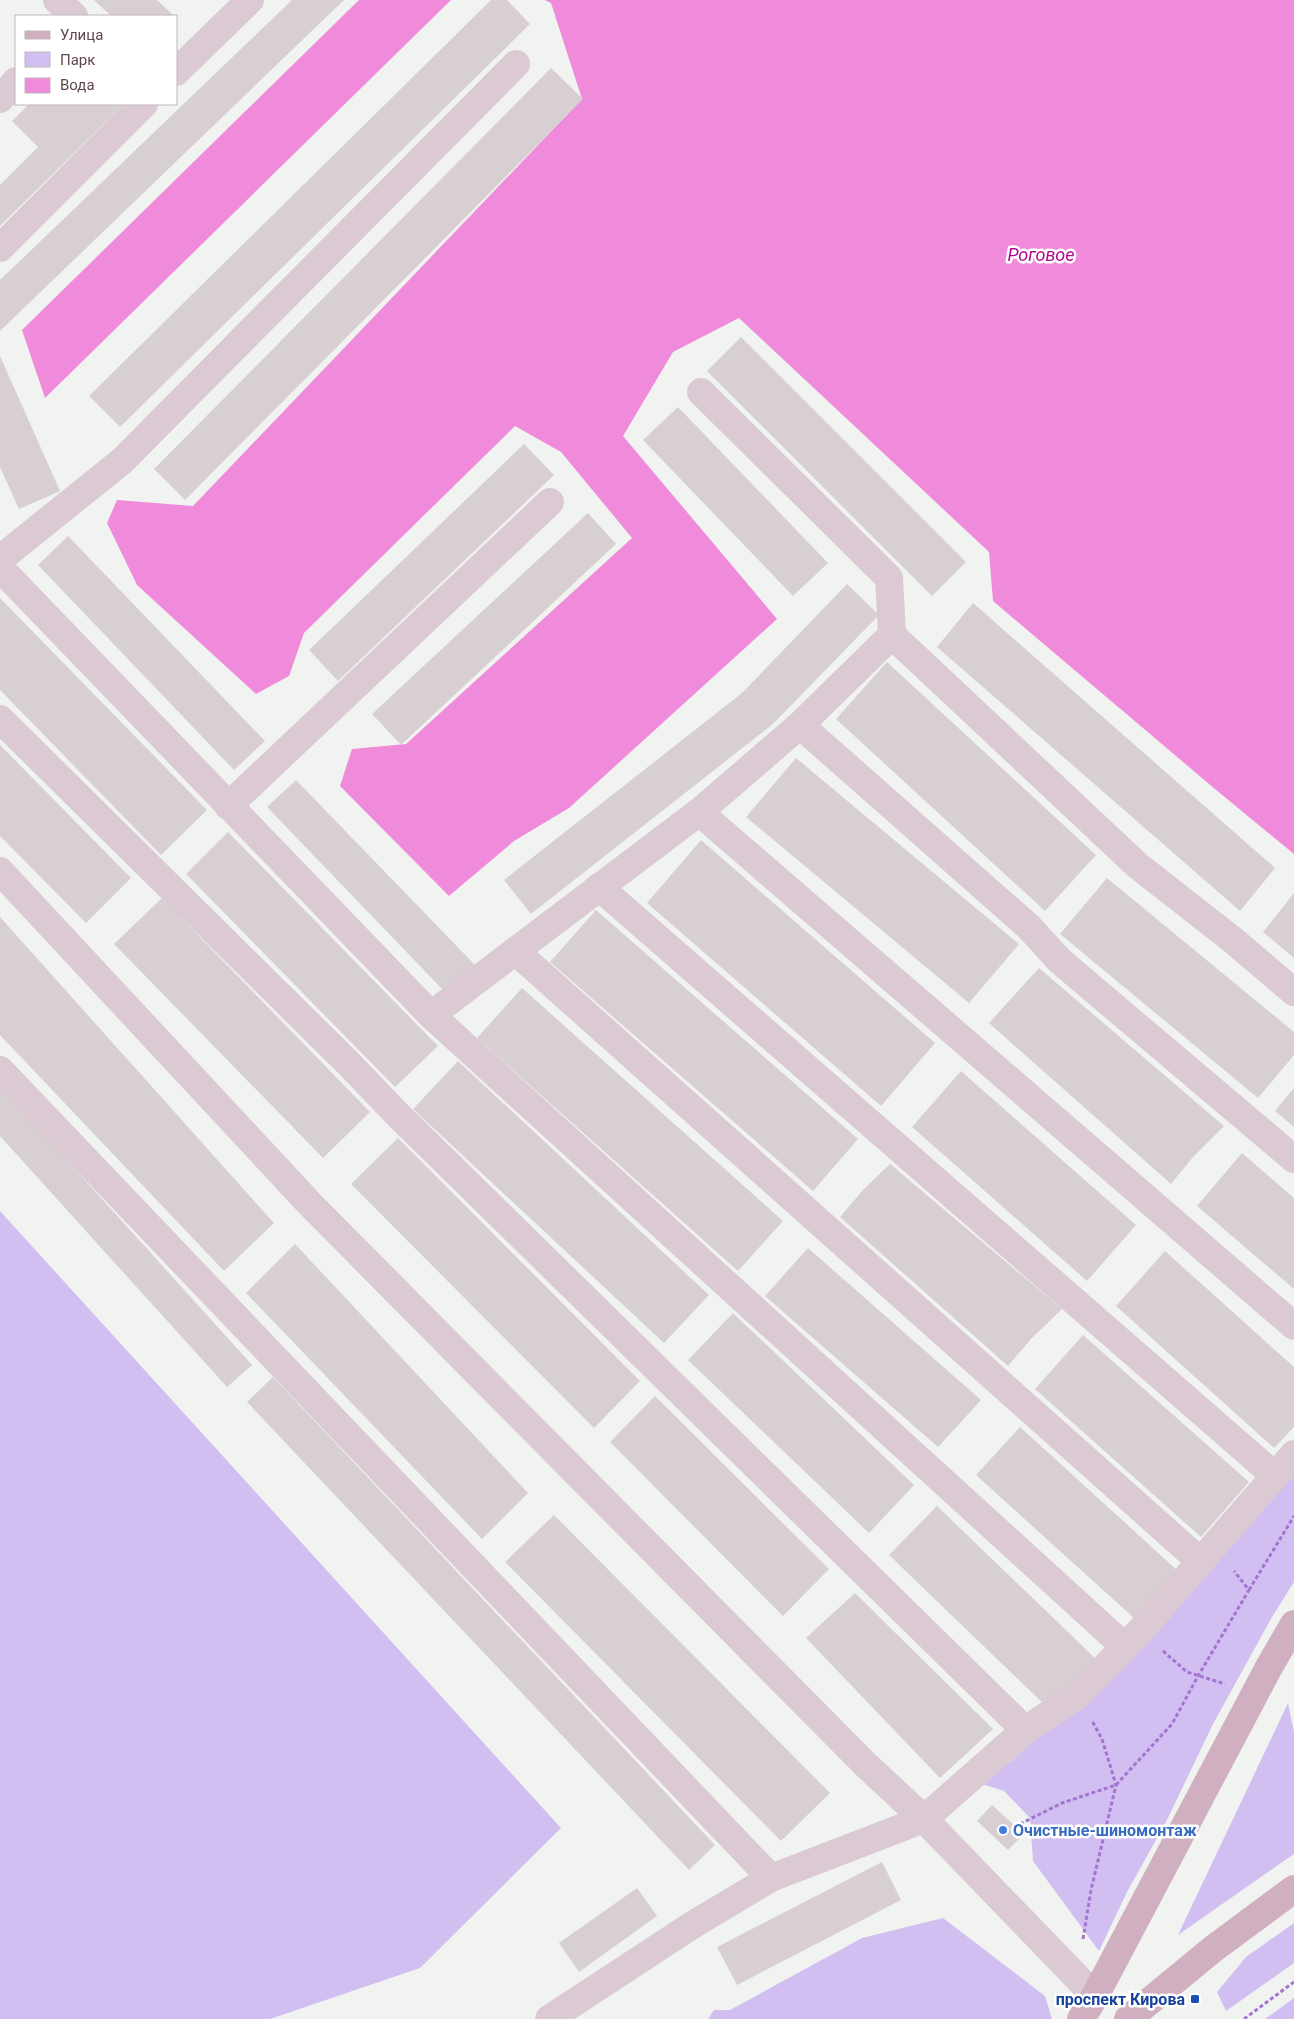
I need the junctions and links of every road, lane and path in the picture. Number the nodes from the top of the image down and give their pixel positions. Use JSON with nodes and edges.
{"nodes":[{"id":1,"x":56,"y":0,"type":"edge"},
{"id":2,"x":250,"y":0,"type":"edge"},
{"id":3,"x":73,"y":15,"type":"edge"},
{"id":4,"x":516,"y":64,"type":"dead end"},
{"id":5,"x":178,"y":70,"type":"edge"},
{"id":6,"x":15,"y":82,"type":"edge"},
{"id":7,"x":0,"y":99,"type":"edge"},
{"id":8,"x":143,"y":105,"type":"edge"},
{"id":9,"x":0,"y":248,"type":"edge"},
{"id":10,"x":701,"y":392,"type":"dead end"},
{"id":11,"x":550,"y":502,"type":"dead end"},
{"id":12,"x":0,"y":559,"type":"edge"},
{"id":13,"x":0,"y":568,"type":"edge"},
{"id":14,"x":892,"y":635,"type":"junction"},
{"id":15,"x":0,"y":719,"type":"edge"},
{"id":16,"x":800,"y":725,"type":"junction"},
{"id":17,"x":228,"y":806,"type":"junction"},
{"id":18,"x":699,"y":812,"type":"junction"},
{"id":19,"x":0,"y":870,"type":"edge"},
{"id":20,"x":599,"y":887,"type":"junction"},
{"id":21,"x":515,"y":951,"type":"junction"},
{"id":22,"x":1294,"y":992,"type":"edge"},
{"id":23,"x":432,"y":1015,"type":"junction"},
{"id":24,"x":0,"y":1070,"type":"edge"},
{"id":25,"x":1294,"y":1159,"type":"edge"},
{"id":26,"x":1294,"y":1326,"type":"edge"},
{"id":27,"x":1294,"y":1454,"type":"edge"},
{"id":28,"x":1274,"y":1476,"type":"junction"},
{"id":29,"x":1294,"y":1516,"type":"edge"},
{"id":30,"x":1208,"y":1555,"type":"junction"},
{"id":31,"x":1249,"y":1590,"type":"junction"},
{"id":32,"x":1294,"y":1624,"type":"edge"},
{"id":33,"x":1132,"y":1639,"type":"junction"},
{"id":34,"x":1198,"y":1676,"type":"junction"},
{"id":35,"x":1234,"y":1687,"type":"dead end"},
{"id":36,"x":1077,"y":1696,"type":"junction"},
{"id":37,"x":1025,"y":1730,"type":"junction"},
{"id":38,"x":1116,"y":1785,"type":"junction"},
{"id":39,"x":924,"y":1819,"type":"junction"},
{"id":40,"x":1020,"y":1824,"type":"dead end"},
{"id":41,"x":771,"y":1878,"type":"junction"},
{"id":42,"x":1294,"y":1889,"type":"edge"},
{"id":43,"x":1076,"y":1976,"type":"junction"},
{"id":44,"x":1294,"y":1982,"type":"edge"},
{"id":45,"x":1095,"y":1996,"type":"junction"},
{"id":46,"x":549,"y":2019,"type":"edge"},
{"id":47,"x":1081,"y":2019,"type":"edge"},
{"id":48,"x":1128,"y":2019,"type":"edge"},
{"id":49,"x":1244,"y":2019,"type":"edge"}],
"edges":[{"from":1,"to":3,"type":"lane"},
{"from":2,"to":5,"type":"lane"},
{"from":4,"to":12,"type":"lane"},
{"from":6,"to":7,"type":"lane"},
{"from":8,"to":9,"type":"lane"},
{"from":10,"to":14,"type":"lane"},
{"from":11,"to":17,"type":"lane"},
{"from":13,"to":17,"type":"lane"},
{"from":14,"to":16,"type":"lane"},
{"from":14,"to":22,"type":"lane"},
{"from":15,"to":37,"type":"lane"},
{"from":16,"to":18,"type":"lane"},
{"from":16,"to":25,"type":"lane"},
{"from":17,"to":23,"type":"lane"},
{"from":18,"to":20,"type":"lane"},
{"from":18,"to":26,"type":"lane"},
{"from":19,"to":39,"type":"lane"},
{"from":20,"to":21,"type":"lane"},
{"from":20,"to":28,"type":"lane"},
{"from":21,"to":23,"type":"lane"},
{"from":21,"to":30,"type":"lane"},
{"from":23,"to":33,"type":"lane"},
{"from":24,"to":41,"type":"lane"},
{"from":27,"to":28,"type":"lane"},
{"from":28,"to":30,"type":"lane"},
{"from":29,"to":31,"type":"path"},
{"from":30,"to":31,"type":"path"},
{"from":30,"to":33,"type":"lane"},
{"from":31,"to":34,"type":"path"},
{"from":32,"to":45,"type":"main road"},
{"from":33,"to":34,"type":"path"},
{"from":33,"to":36,"type":"lane"},
{"from":34,"to":35,"type":"path"},
{"from":34,"to":38,"type":"path"},
{"from":36,"to":37,"type":"lane"},
{"from":36,"to":38,"type":"path"},
{"from":37,"to":39,"type":"lane"},
{"from":38,"to":40,"type":"path"},
{"from":38,"to":43,"type":"path"},
{"from":39,"to":41,"type":"lane"},
{"from":39,"to":43,"type":"lane"},
{"from":41,"to":46,"type":"lane"},
{"from":42,"to":48,"type":"main road"},
{"from":43,"to":45,"type":"lane"},
{"from":44,"to":49,"type":"path"},
{"from":45,"to":47,"type":"main road"}]}
